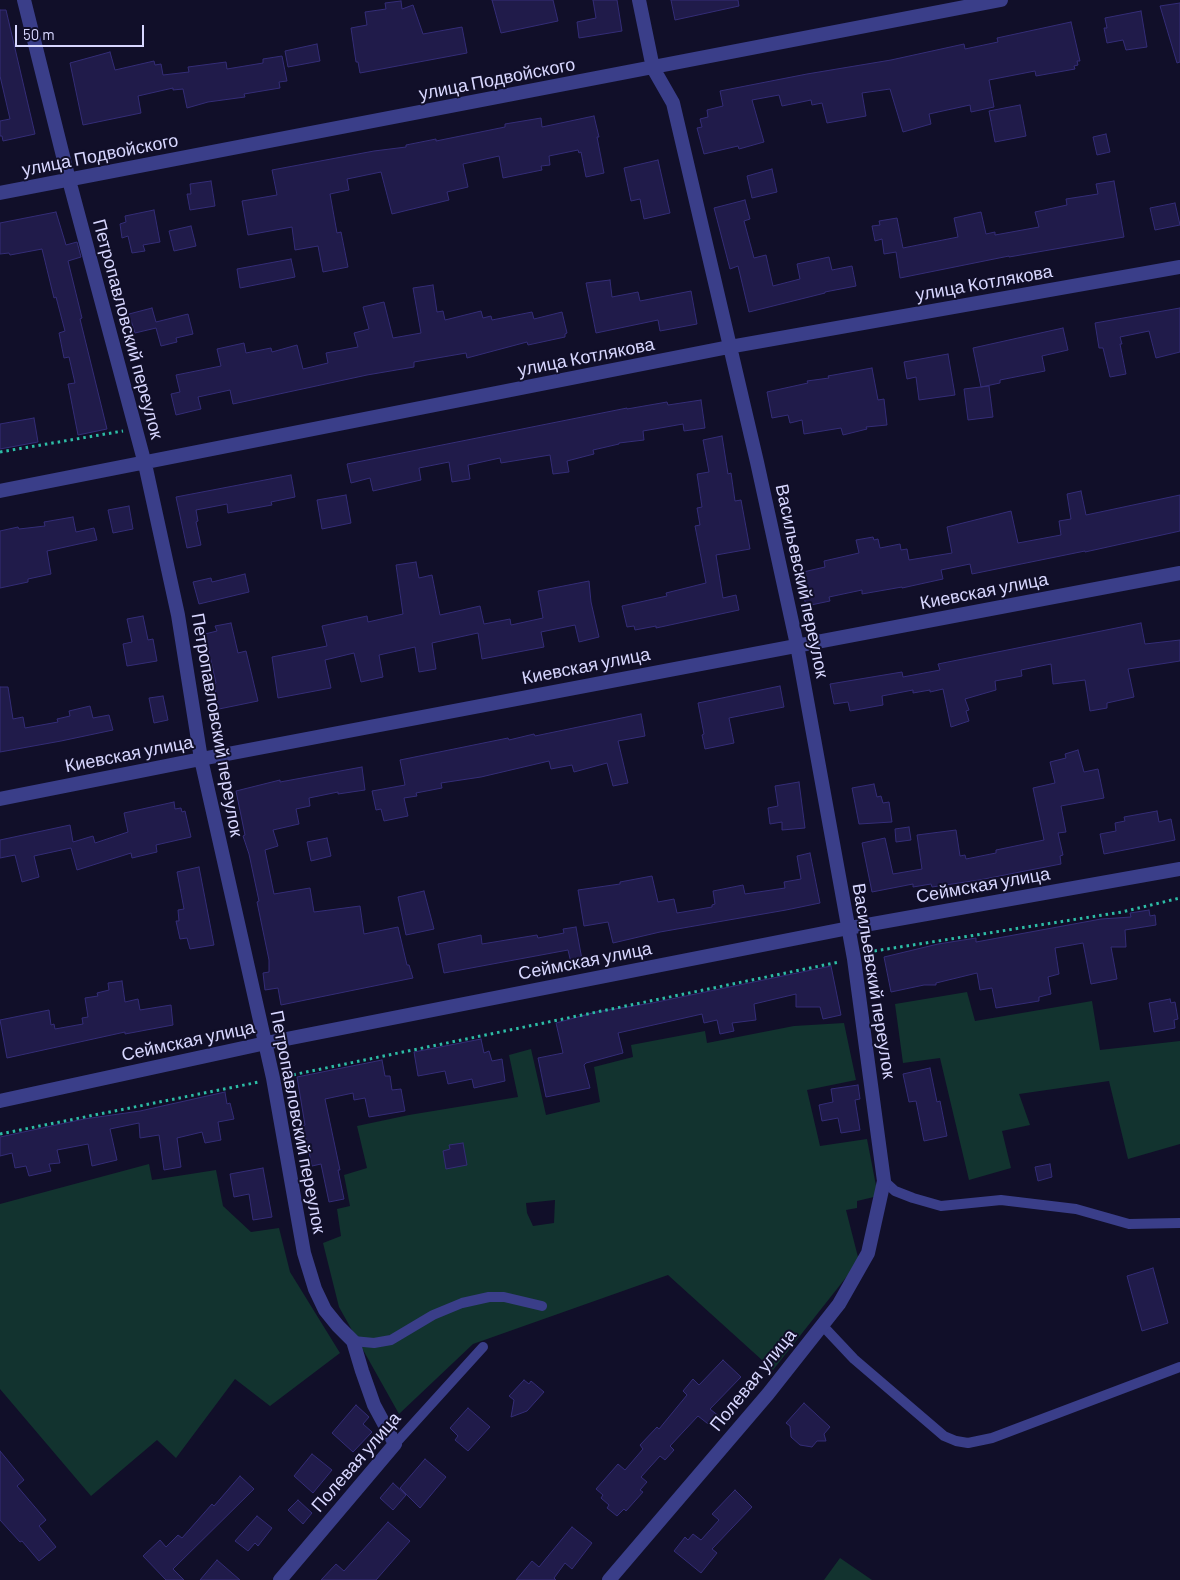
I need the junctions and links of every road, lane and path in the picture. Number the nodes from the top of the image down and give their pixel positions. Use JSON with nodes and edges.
{"nodes":[{"id":1,"x":24,"y":0,"type":"edge"},
{"id":2,"x":639,"y":0,"type":"edge"},
{"id":3,"x":1001,"y":0,"type":"edge"},
{"id":4,"x":653,"y":68,"type":"junction"},
{"id":5,"x":69,"y":180,"type":"junction"},
{"id":6,"x":0,"y":193,"type":"edge"},
{"id":7,"x":1180,"y":267,"type":"edge"},
{"id":8,"x":729,"y":347,"type":"junction"},
{"id":9,"x":135,"y":429,"type":"junction"},
{"id":10,"x":0,"y":452,"type":"edge"},
{"id":11,"x":144,"y":464,"type":"junction"},
{"id":12,"x":0,"y":491,"type":"edge"},
{"id":13,"x":1180,"y":573,"type":"edge"},
{"id":14,"x":798,"y":645,"type":"junction"},
{"id":15,"x":201,"y":759,"type":"junction"},
{"id":16,"x":0,"y":799,"type":"edge"},
{"id":17,"x":1180,"y":869,"type":"edge"},
{"id":18,"x":1180,"y":898,"type":"edge"},
{"id":19,"x":849,"y":928,"type":"junction"},
{"id":20,"x":854,"y":959,"type":"junction"},
{"id":21,"x":266,"y":1043,"type":"junction"},
{"id":22,"x":273,"y":1078,"type":"junction"},
{"id":23,"x":0,"y":1100,"type":"edge"},
{"id":24,"x":0,"y":1134,"type":"edge"},
{"id":25,"x":884,"y":1181,"type":"junction"},
{"id":26,"x":1180,"y":1223,"type":"edge"},
{"id":27,"x":542,"y":1306,"type":"dead end"},
{"id":28,"x":822,"y":1325,"type":"junction"},
{"id":29,"x":353,"y":1341,"type":"junction"},
{"id":30,"x":483,"y":1347,"type":"dead end"},
{"id":31,"x":1180,"y":1367,"type":"edge"},
{"id":32,"x":395,"y":1444,"type":"junction"},
{"id":33,"x":280,"y":1580,"type":"edge"},
{"id":34,"x":608,"y":1580,"type":"edge"}],
"edges":[{"from":1,"to":5,"type":"street","name":"Петропавловский переулок"},
{"from":2,"to":4,"type":"street","name":"Васильевский переулок"},
{"from":3,"to":4,"type":"street","name":"улица Подвойского"},
{"from":4,"to":5,"type":"street","name":"улица Подвойского"},
{"from":4,"to":8,"type":"street","name":"Васильевский переулок"},
{"from":5,"to":6,"type":"street","name":"улица Подвойского"},
{"from":5,"to":9,"type":"street","name":"Петропавловский переулок"},
{"from":7,"to":8,"type":"street","name":"улица Котлякова"},
{"from":8,"to":11,"type":"street","name":"улица Котлякова"},
{"from":8,"to":14,"type":"street","name":"Васильевский переулок"},
{"from":9,"to":10,"type":"path"},
{"from":9,"to":11,"type":"street","name":"Петропавловский переулок"},
{"from":11,"to":12,"type":"street","name":"улица Котлякова"},
{"from":11,"to":15,"type":"street","name":"Петропавловский переулок"},
{"from":13,"to":14,"type":"street","name":"Киевская улица"},
{"from":14,"to":15,"type":"street","name":"Киевская улица"},
{"from":14,"to":19,"type":"street","name":"Васильевский переулок"},
{"from":15,"to":16,"type":"street","name":"Киевская улица"},
{"from":15,"to":21,"type":"street","name":"Петропавловский переулок"},
{"from":17,"to":19,"type":"street","name":"Сеймская улица"},
{"from":18,"to":20,"type":"path"},
{"from":19,"to":20,"type":"street","name":"Васильевский переулок"},
{"from":19,"to":21,"type":"street","name":"Сеймская улица"},
{"from":20,"to":22,"type":"path"},
{"from":20,"to":25,"type":"street","name":"Васильевский переулок"},
{"from":21,"to":22,"type":"street","name":"Петропавловский переулок"},
{"from":21,"to":23,"type":"street","name":"Сеймская улица"},
{"from":22,"to":24,"type":"path"},
{"from":22,"to":29,"type":"street","name":"Петропавловский переулок"},
{"from":25,"to":26,"type":"lane"},
{"from":25,"to":28,"type":"street","name":"Полевая улица"},
{"from":27,"to":29,"type":"lane"},
{"from":28,"to":31,"type":"lane"},
{"from":28,"to":34,"type":"street","name":"Полевая улица"},
{"from":29,"to":32,"type":"street","name":"Петропавловский переулок"},
{"from":30,"to":32,"type":"lane","name":"Полевая улица"},
{"from":32,"to":33,"type":"street","name":"Полевая улица"}]}
